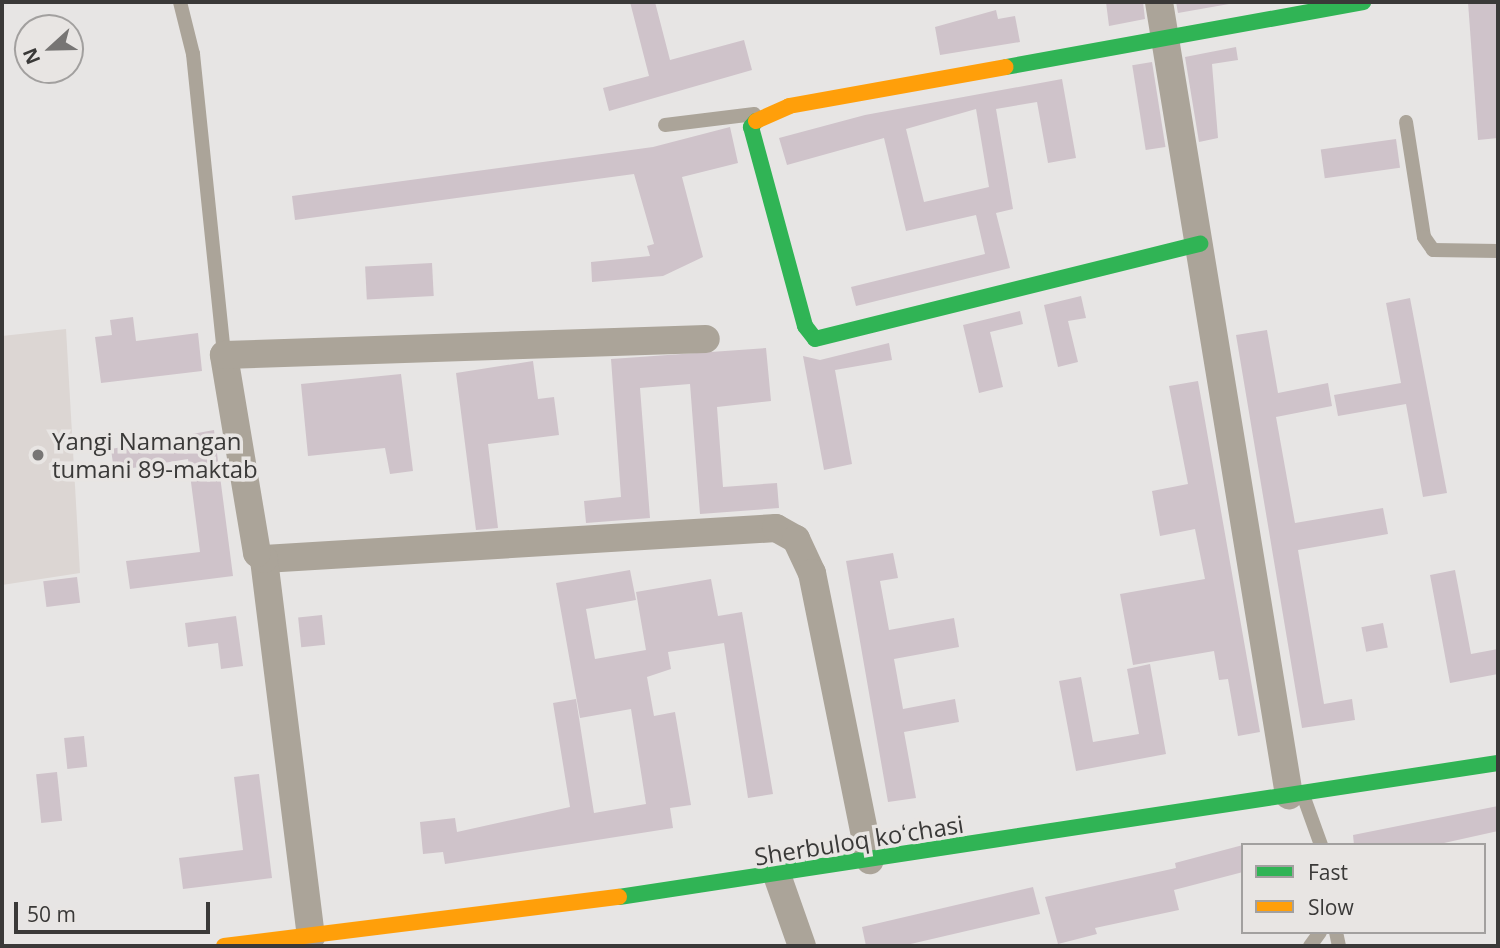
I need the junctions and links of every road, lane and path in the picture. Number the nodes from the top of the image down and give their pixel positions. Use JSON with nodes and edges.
{"nodes":[{"id":1,"x":180,"y":2,"type":"edge"},
{"id":2,"x":1159,"y":2,"type":"edge"},
{"id":3,"x":1363,"y":2,"type":"edge"},
{"id":4,"x":1166,"y":38,"type":"junction"},
{"id":5,"x":762,"y":115,"type":"junction"},
{"id":6,"x":1406,"y":122,"type":"dead end"},
{"id":7,"x":665,"y":125,"type":"dead end"},
{"id":8,"x":1200,"y":244,"type":"junction"},
{"id":9,"x":1498,"y":251,"type":"edge"},
{"id":10,"x":706,"y":339,"type":"dead end"},
{"id":11,"x":224,"y":355,"type":"junction"},
{"id":12,"x":264,"y":559,"type":"junction"},
{"id":13,"x":1498,"y":763,"type":"edge"},
{"id":14,"x":1296,"y":794,"type":"junction"},
{"id":15,"x":1320,"y":843,"type":"edge"},
{"id":16,"x":870,"y":860,"type":"junction"},
{"id":17,"x":778,"y":878,"type":"junction"},
{"id":18,"x":310,"y":937,"type":"junction"},
{"id":19,"x":224,"y":946,"type":"edge"},
{"id":20,"x":802,"y":946,"type":"edge"}],
"edges":[{"from":1,"to":11,"type":"lane"},
{"from":2,"to":4,"type":"street"},
{"from":3,"to":4,"type":"street"},
{"from":4,"to":5,"type":"street"},
{"from":4,"to":8,"type":"street"},
{"from":5,"to":7,"type":"lane"},
{"from":5,"to":8,"type":"street"},
{"from":6,"to":9,"type":"lane"},
{"from":8,"to":14,"type":"street"},
{"from":10,"to":11,"type":"street"},
{"from":11,"to":12,"type":"street"},
{"from":12,"to":16,"type":"street"},
{"from":12,"to":18,"type":"street"},
{"from":13,"to":14,"type":"street","name":"Sherbuloq koʻchasi"},
{"from":14,"to":15,"type":"lane"},
{"from":14,"to":16,"type":"street","name":"Sherbuloq koʻchasi"},
{"from":16,"to":17,"type":"street","name":"Sherbuloq koʻchasi"},
{"from":17,"to":18,"type":"street","name":"Sherbuloq koʻchasi"},
{"from":17,"to":20,"type":"street"},
{"from":18,"to":19,"type":"street","name":"Sherbuloq koʻchasi"}]}
